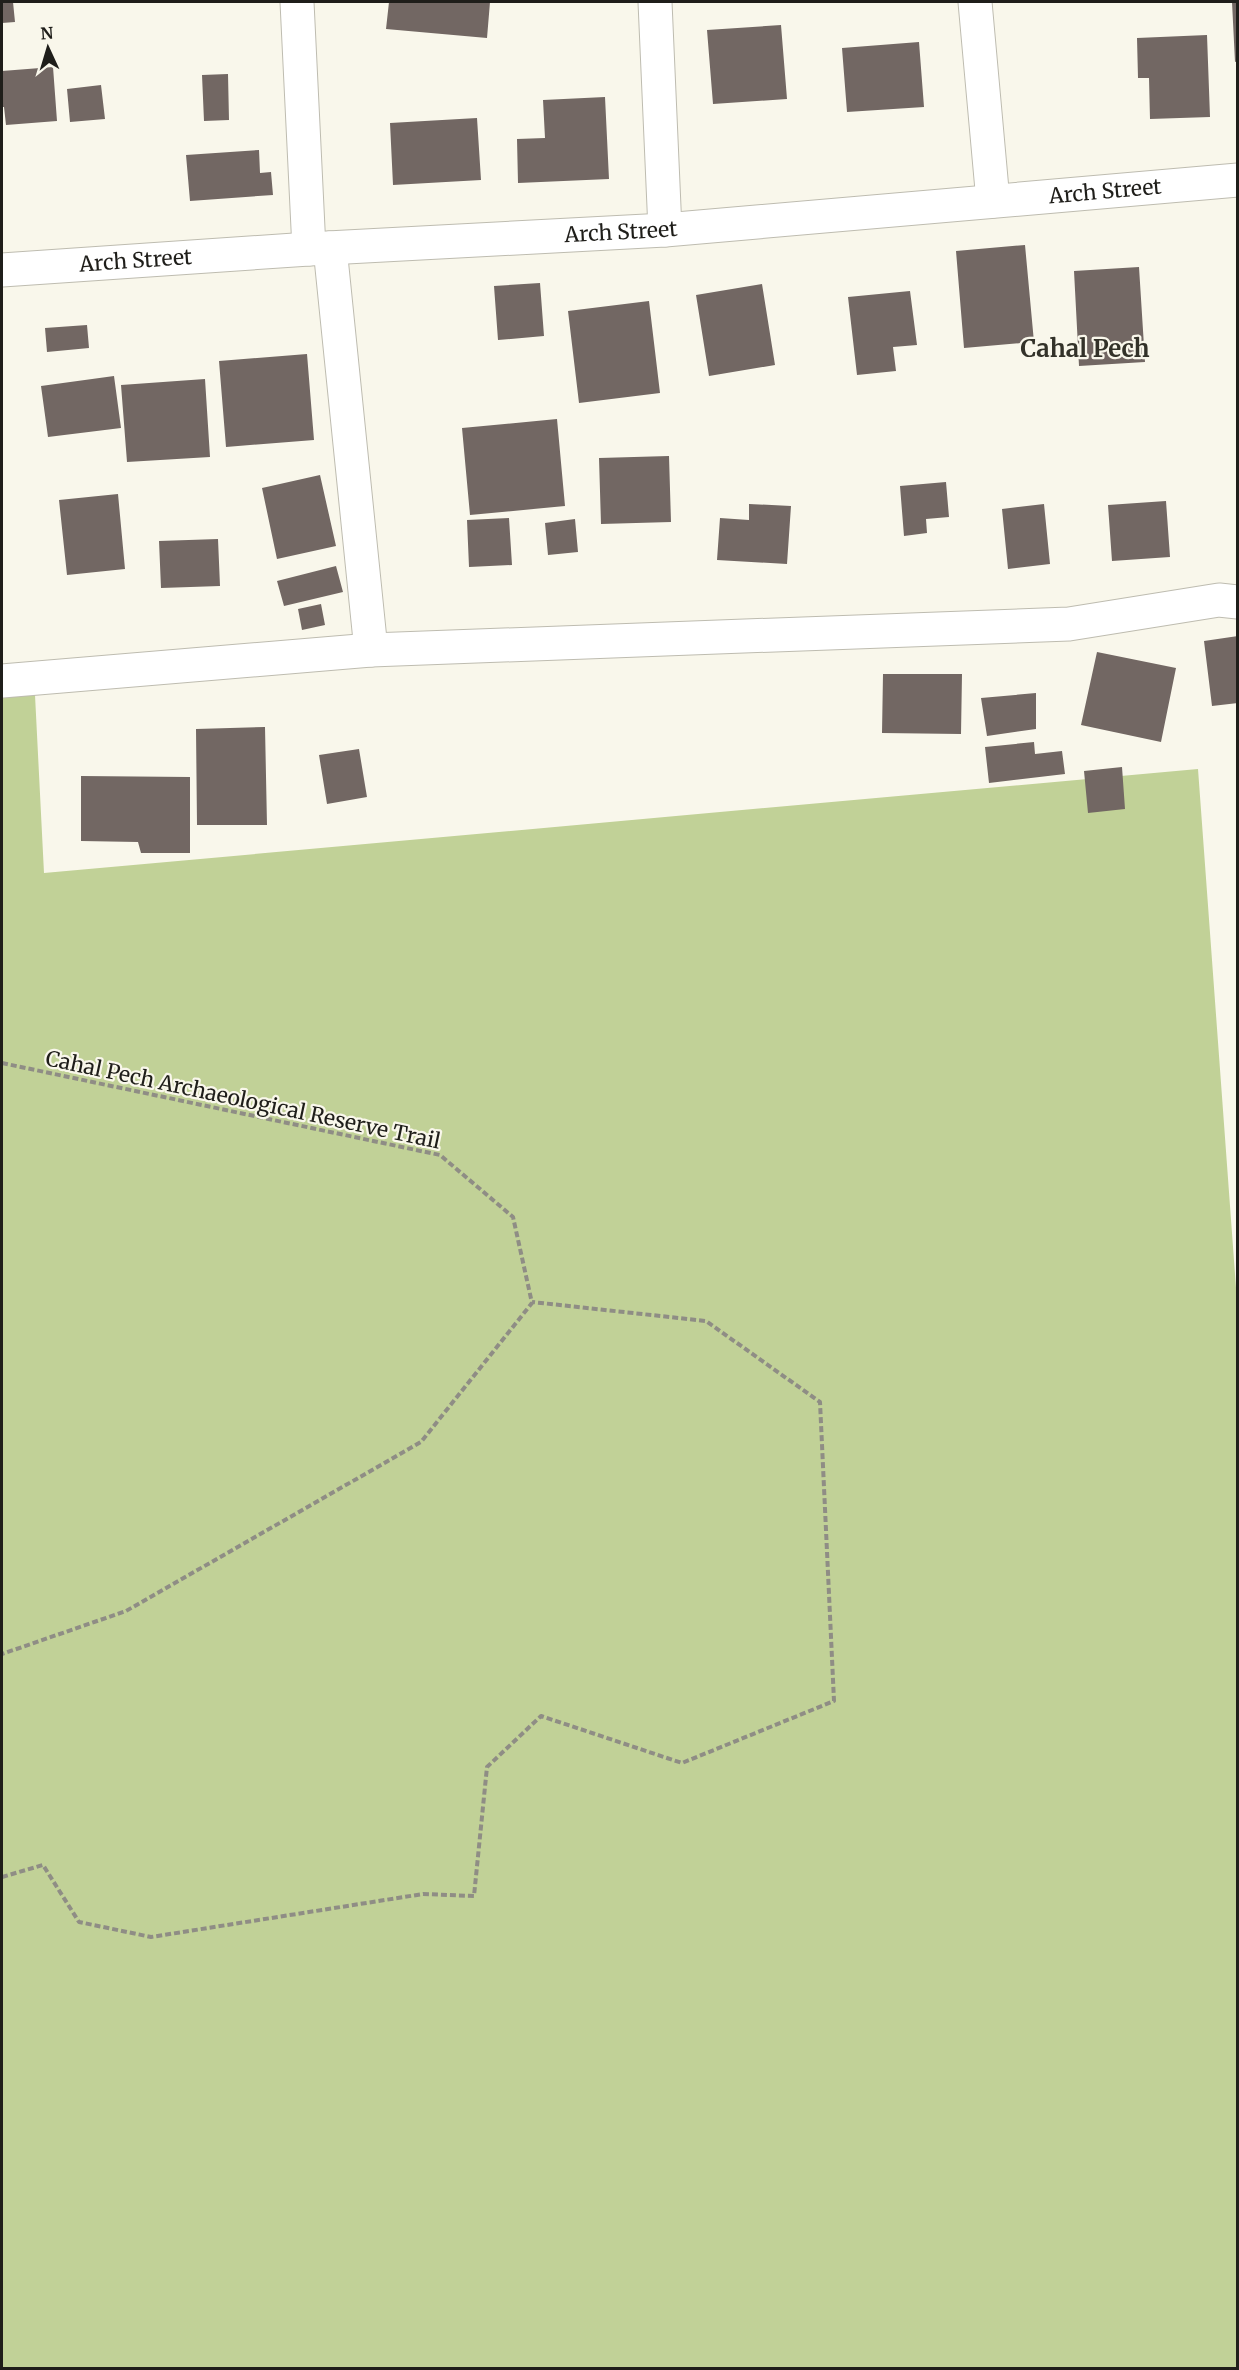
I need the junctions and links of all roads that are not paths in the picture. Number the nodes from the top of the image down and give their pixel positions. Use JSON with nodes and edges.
{"nodes":[{"id":1,"x":297,"y":2,"type":"edge"},
{"id":2,"x":655,"y":2,"type":"edge"},
{"id":3,"x":975,"y":2,"type":"edge"},
{"id":4,"x":1238,"y":180,"type":"edge"},
{"id":5,"x":993,"y":201,"type":"junction"},
{"id":6,"x":665,"y":230,"type":"junction"},
{"id":7,"x":319,"y":248,"type":"junction"},
{"id":8,"x":2,"y":270,"type":"edge"},
{"id":9,"x":1238,"y":602,"type":"edge"},
{"id":10,"x":370,"y":650,"type":"junction"},
{"id":11,"x":2,"y":681,"type":"edge"}],
"edges":[{"from":1,"to":7,"type":"street"},
{"from":2,"to":6,"type":"street"},
{"from":3,"to":5,"type":"street"},
{"from":4,"to":5,"type":"street","name":"Arch Street"},
{"from":5,"to":6,"type":"street","name":"Arch Street"},
{"from":6,"to":7,"type":"street","name":"Arch Street"},
{"from":7,"to":8,"type":"street","name":"Arch Street"},
{"from":7,"to":10,"type":"street"},
{"from":9,"to":10,"type":"street"},
{"from":10,"to":11,"type":"street"}]}
